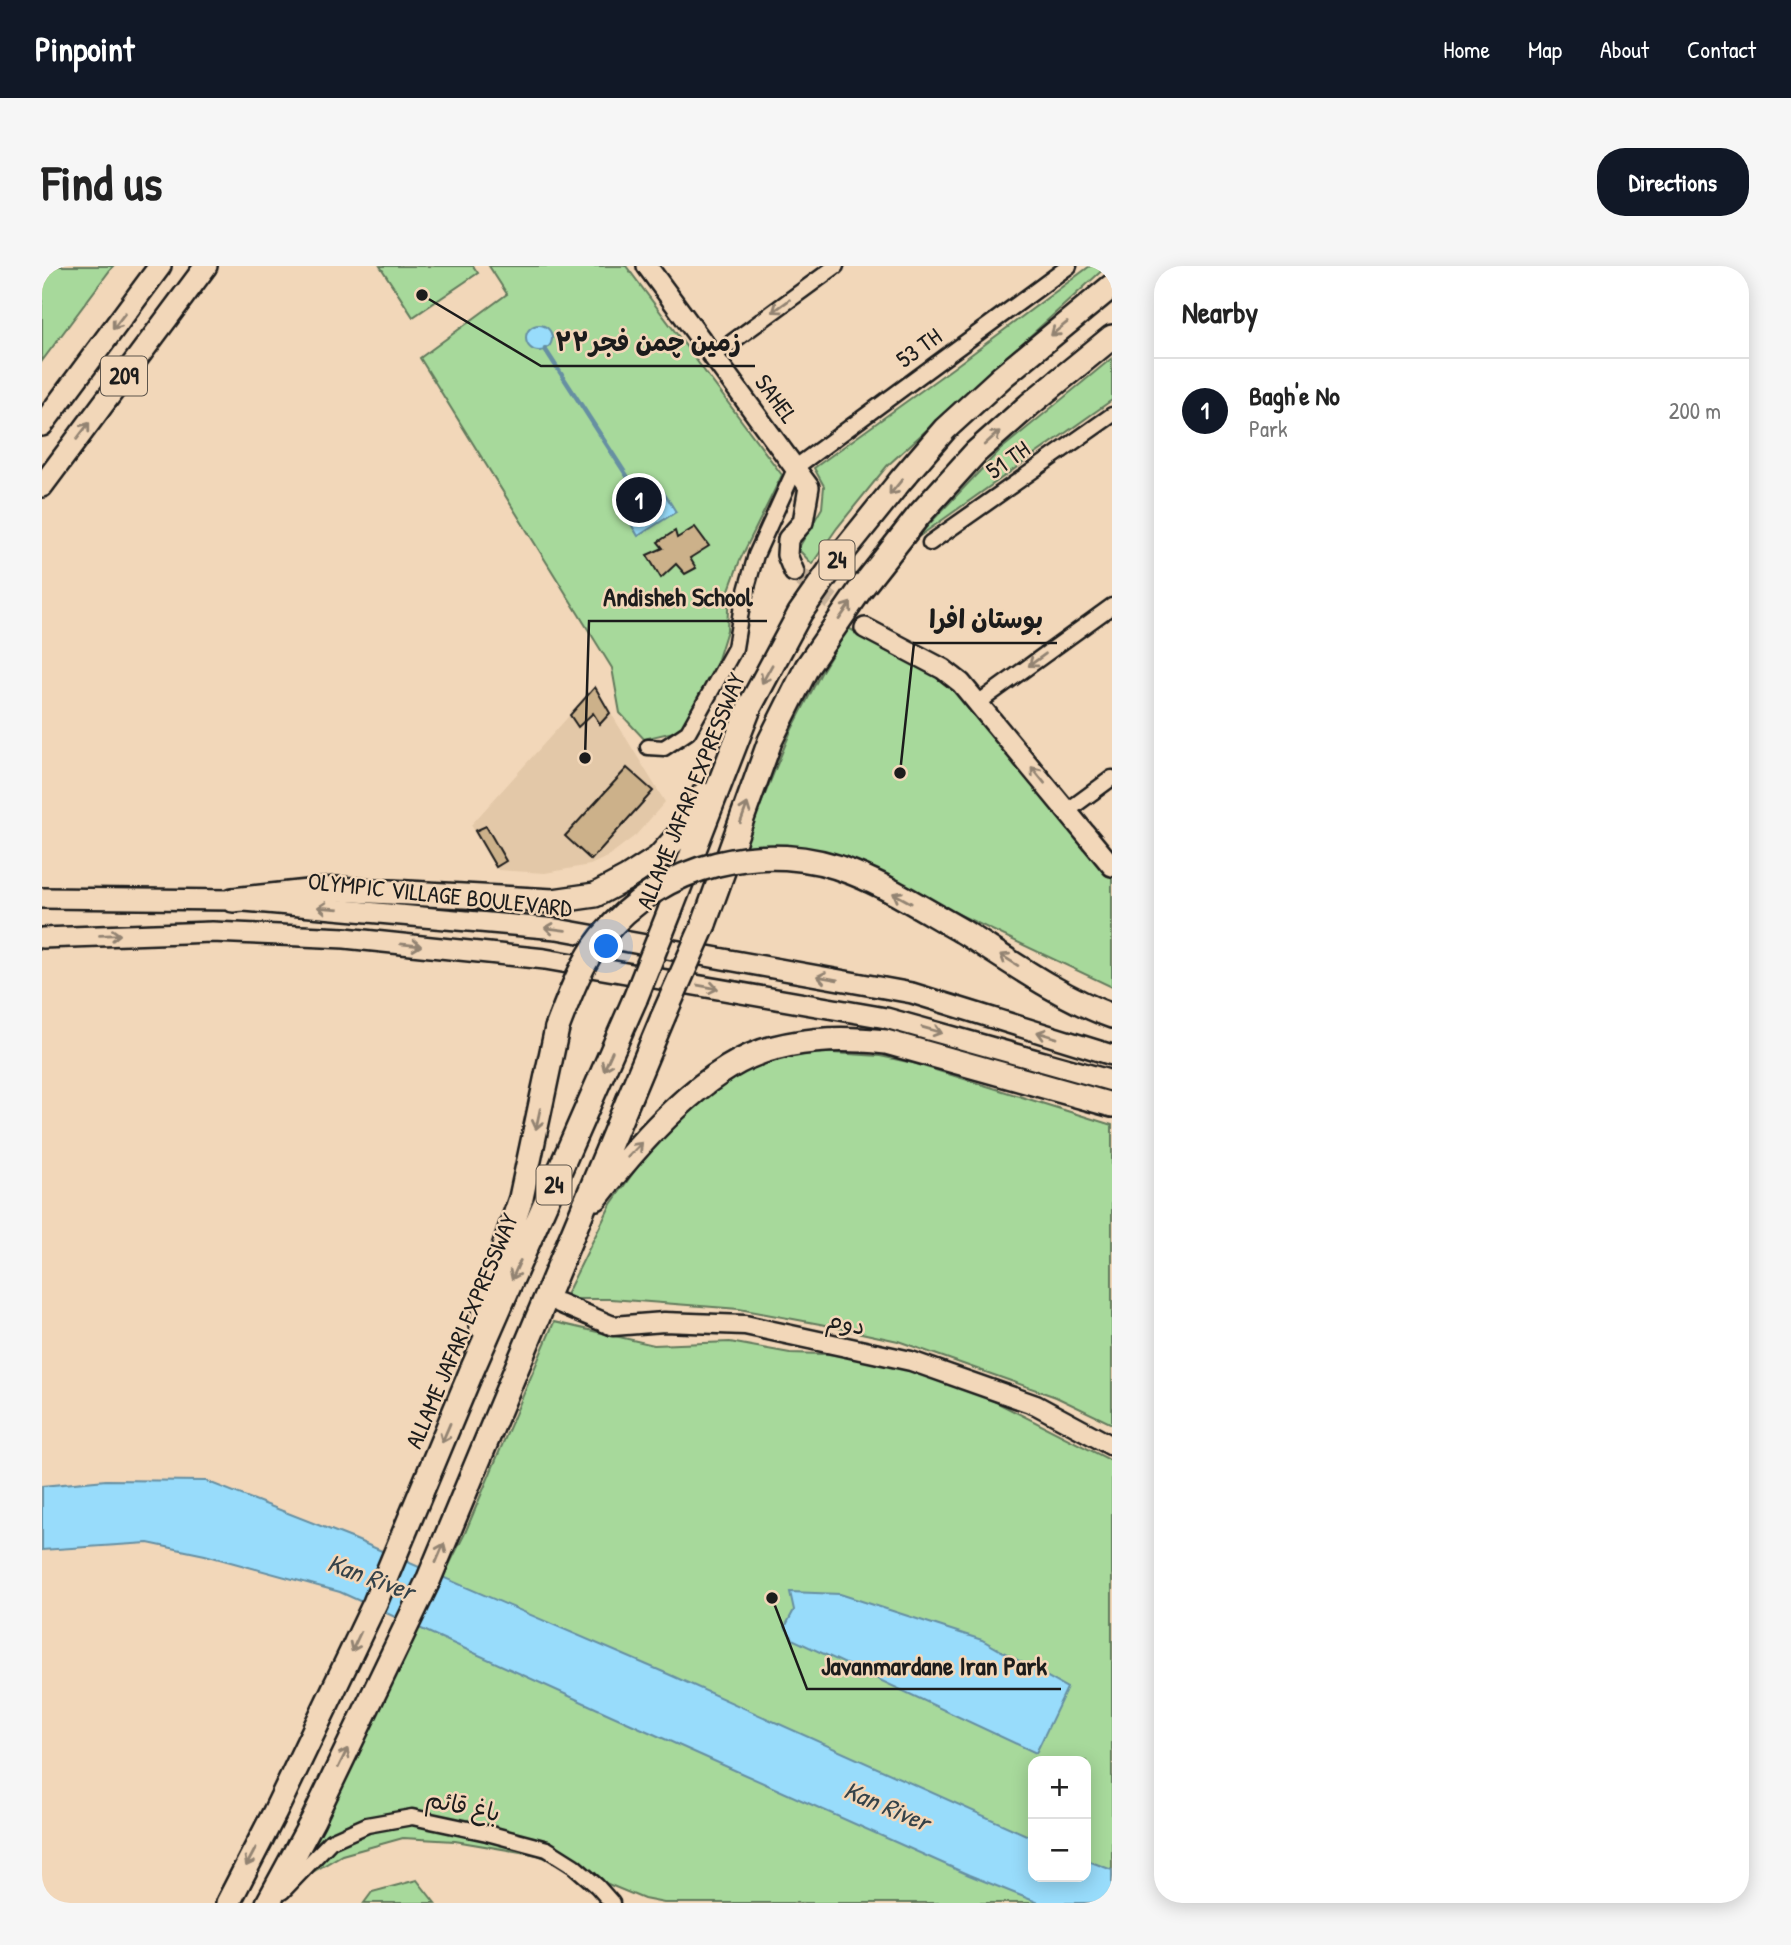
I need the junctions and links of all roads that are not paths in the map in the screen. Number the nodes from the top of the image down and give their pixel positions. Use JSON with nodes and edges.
{"nodes":[{"id":1,"x":160,"y":266,"type":"edge"},
{"id":2,"x":206,"y":266,"type":"edge"},
{"id":3,"x":647,"y":266,"type":"edge"},
{"id":4,"x":836,"y":266,"type":"edge"},
{"id":5,"x":1069,"y":266,"type":"edge"},
{"id":6,"x":1112,"y":286,"type":"edge"},
{"id":7,"x":1112,"y":337,"type":"edge"},
{"id":8,"x":713,"y":356,"type":"junction"},
{"id":9,"x":1112,"y":415,"type":"edge"},
{"id":10,"x":42,"y":425,"type":"edge"},
{"id":11,"x":796,"y":467,"type":"junction"},
{"id":12,"x":42,"y":485,"type":"edge"},
{"id":13,"x":930,"y":543,"type":"dead end"},
{"id":14,"x":794,"y":572,"type":"tunnel mouth"},
{"id":15,"x":1112,"y":606,"type":"edge"},
{"id":16,"x":865,"y":628,"type":"tunnel mouth"},
{"id":17,"x":978,"y":703,"type":"junction"},
{"id":18,"x":750,"y":706,"type":"junction"},
{"id":19,"x":648,"y":747,"type":"dead end"},
{"id":20,"x":1112,"y":778,"type":"edge"},
{"id":21,"x":1067,"y":811,"type":"junction"},
{"id":22,"x":1112,"y":866,"type":"edge"},
{"id":23,"x":42,"y":898,"type":"edge"},
{"id":24,"x":233,"y":900,"type":"junction"},
{"id":25,"x":42,"y":937,"type":"edge"},
{"id":26,"x":1112,"y":1016,"type":"edge"},
{"id":27,"x":1112,"y":1055,"type":"edge"},
{"id":28,"x":1112,"y":1081,"type":"edge"},
{"id":29,"x":1112,"y":1105,"type":"edge"},
{"id":30,"x":577,"y":1223,"type":"junction"},
{"id":31,"x":559,"y":1303,"type":"dead end"},
{"id":32,"x":472,"y":1370,"type":"junction"},
{"id":33,"x":1112,"y":1446,"type":"edge"},
{"id":34,"x":228,"y":1903,"type":"edge"},
{"id":35,"x":270,"y":1903,"type":"edge"},
{"id":36,"x":612,"y":1903,"type":"edge"}],
"edges":[{"from":1,"to":10,"type":"main road","number":"209","one_way":true},
{"from":12,"to":2,"type":"main road","number":"209","one_way":true},
{"from":3,"to":8,"type":"main road","name":"SAHEL"},
{"from":4,"to":8,"type":"street","one_way":true},
{"from":5,"to":11,"type":"street","name":"53 TH"},
{"from":6,"to":18,"type":"highway","name":"ALLAME JAFARI EXPRESSWAY","number":"24","one_way":true},
{"from":30,"to":7,"type":"highway","number":"24","one_way":true,"bridge":true},
{"from":8,"to":11,"type":"main road","name":"SAHEL"},
{"from":9,"to":13,"type":"street","name":"51 TH"},
{"from":11,"to":14,"type":"main road","name":"SAHEL"},
{"from":11,"to":19,"type":"street"},
{"from":15,"to":17,"type":"street","one_way":true},
{"from":16,"to":17,"type":"main road"},
{"from":21,"to":17,"type":"main road","one_way":true},
{"from":18,"to":24,"type":"highway"},
{"from":18,"to":32,"type":"highway","name":"ALLAME JAFARI EXPRESSWAY","number":"24","one_way":true,"bridge":true},
{"from":20,"to":21,"type":"street"},
{"from":21,"to":22,"type":"main road"},
{"from":23,"to":24,"type":"main road","name":"OLYMPIC VILLAGE BOULEVARD"},
{"from":27,"to":24,"type":"main road","name":"OLYMPIC VILLAGE BOULEVARD","one_way":true},
{"from":25,"to":28,"type":"main road","one_way":true},
{"from":26,"to":32,"type":"highway","one_way":true,"bridge":true},
{"from":30,"to":29,"type":"highway","one_way":true},
{"from":35,"to":30,"type":"highway","number":"24","one_way":true},
{"from":31,"to":33,"type":"street","name":"دوم"},
{"from":32,"to":34,"type":"highway","name":"ALLAME JAFARI EXPRESSWAY","number":"24","one_way":true},
{"from":35,"to":36,"type":"street","name":"باغ قائم"}]}
